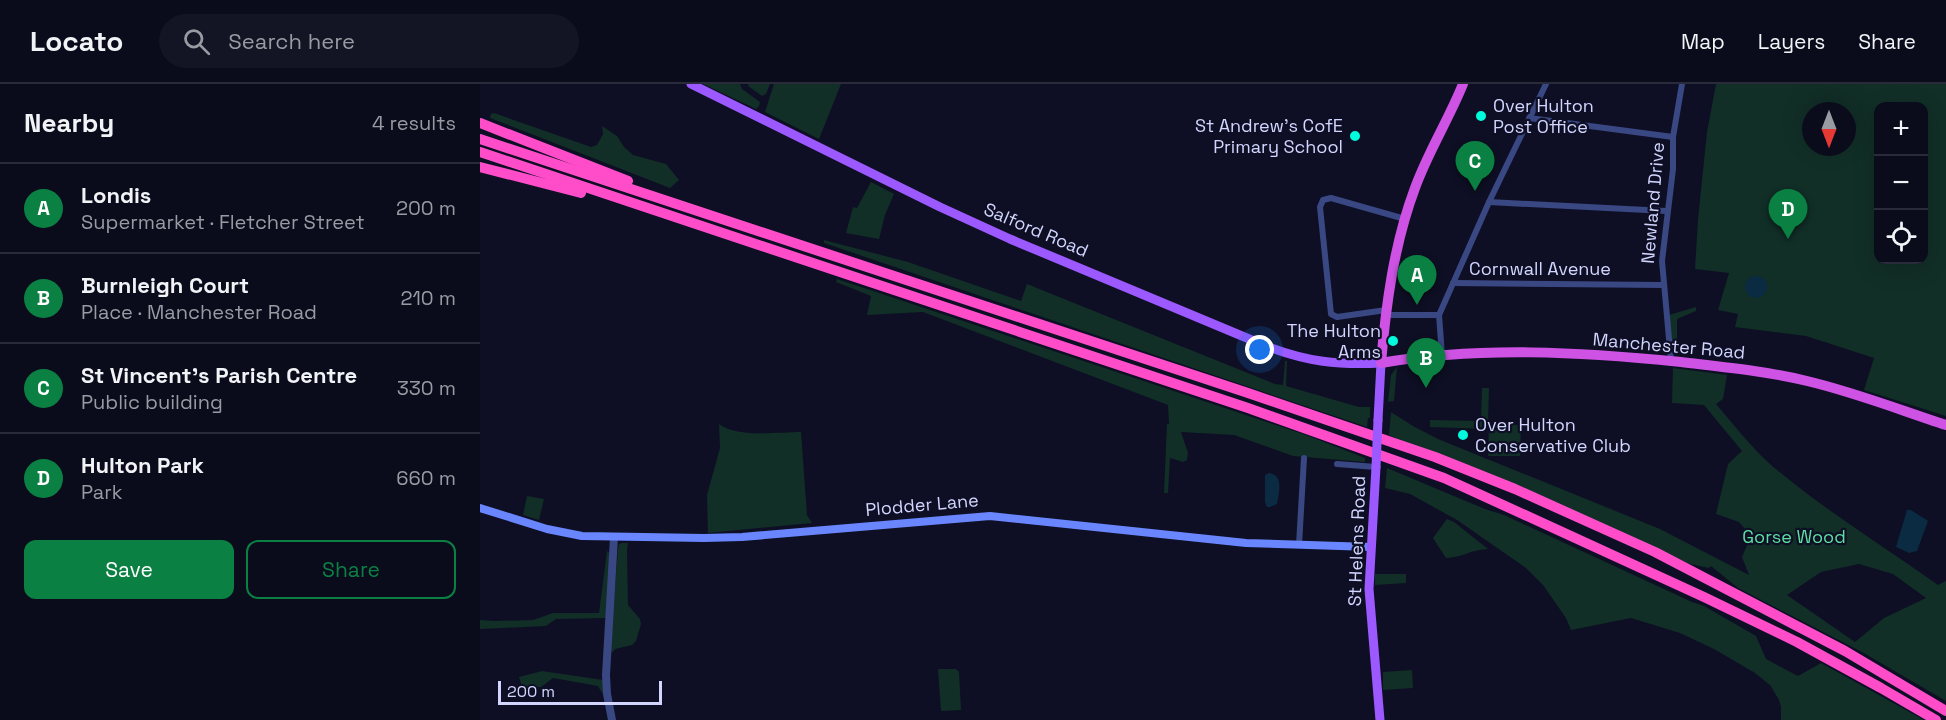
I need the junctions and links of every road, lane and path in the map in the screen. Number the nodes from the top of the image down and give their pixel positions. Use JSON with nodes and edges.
{"nodes":[{"id":1,"x":691,"y":84,"type":"edge"},
{"id":2,"x":1463,"y":84,"type":"edge"},
{"id":3,"x":1546,"y":84,"type":"edge"},
{"id":4,"x":1682,"y":84,"type":"edge"},
{"id":5,"x":1529,"y":118,"type":"junction"},
{"id":6,"x":480,"y":123,"type":"edge"},
{"id":7,"x":1674,"y":137,"type":"junction"},
{"id":8,"x":480,"y":139,"type":"edge"},
{"id":9,"x":480,"y":152,"type":"edge"},
{"id":10,"x":480,"y":167,"type":"edge"},
{"id":11,"x":1489,"y":202,"type":"junction"},
{"id":12,"x":1666,"y":211,"type":"junction"},
{"id":13,"x":671,"y":216,"type":"junction"},
{"id":14,"x":1405,"y":219,"type":"junction"},
{"id":15,"x":729,"y":222,"type":"junction"},
{"id":16,"x":1453,"y":284,"type":"junction"},
{"id":17,"x":1663,"y":285,"type":"junction"},
{"id":18,"x":1386,"y":313,"type":"junction"},
{"id":19,"x":1439,"y":315,"type":"junction"},
{"id":20,"x":1442,"y":355,"type":"junction"},
{"id":21,"x":1671,"y":362,"type":"junction"},
{"id":22,"x":1381,"y":363,"type":"junction"},
{"id":23,"x":1946,"y":425,"type":"edge"},
{"id":24,"x":1304,"y":458,"type":"dead end"},
{"id":25,"x":1337,"y":464,"type":"dead end"},
{"id":26,"x":1374,"y":469,"type":"junction"},
{"id":27,"x":480,"y":508,"type":"edge"},
{"id":28,"x":614,"y":537,"type":"junction"},
{"id":29,"x":1299,"y":545,"type":"junction"},
{"id":30,"x":1371,"y":547,"type":"junction"},
{"id":31,"x":1946,"y":711,"type":"edge"},
{"id":32,"x":612,"y":720,"type":"edge"},
{"id":33,"x":1380,"y":720,"type":"edge"},
{"id":34,"x":1936,"y":720,"type":"edge"}],
"edges":[{"from":1,"to":22,"type":"main road","name":"Salford Road"},
{"from":2,"to":14,"type":"highway"},
{"from":3,"to":5,"type":"street"},
{"from":4,"to":7,"type":"street","name":"Newland Drive"},
{"from":5,"to":7,"type":"street"},
{"from":5,"to":11,"type":"street"},
{"from":6,"to":15,"type":"highway"},
{"from":7,"to":12,"type":"street","name":"Newland Drive"},
{"from":8,"to":15,"type":"highway"},
{"from":9,"to":13,"type":"highway"},
{"from":10,"to":13,"type":"highway"},
{"from":11,"to":12,"type":"street"},
{"from":11,"to":16,"type":"street"},
{"from":12,"to":17,"type":"street","name":"Newland Drive"},
{"from":13,"to":34,"type":"highway"},
{"from":14,"to":18,"type":"highway"},
{"from":14,"to":18,"type":"street"},
{"from":15,"to":31,"type":"highway"},
{"from":16,"to":17,"type":"street","name":"Cornwall Avenue"},
{"from":16,"to":19,"type":"street"},
{"from":17,"to":21,"type":"street","name":"Newland Drive"},
{"from":18,"to":19,"type":"street"},
{"from":18,"to":22,"type":"highway"},
{"from":19,"to":20,"type":"street"},
{"from":20,"to":21,"type":"highway","name":"Manchester Road"},
{"from":20,"to":22,"type":"highway","name":"Manchester Road"},
{"from":21,"to":23,"type":"highway","name":"Manchester Road"},
{"from":22,"to":26,"type":"main road","name":"St Helens Road","bridge":true},
{"from":24,"to":29,"type":"street"},
{"from":25,"to":26,"type":"street"},
{"from":26,"to":30,"type":"main road","name":"St Helens Road"},
{"from":27,"to":28,"type":"main road","name":"Plodder Lane"},
{"from":28,"to":29,"type":"main road","name":"Plodder Lane"},
{"from":28,"to":32,"type":"street"},
{"from":29,"to":30,"type":"main road","name":"Plodder Lane"},
{"from":30,"to":33,"type":"main road","name":"St Helens Road"}]}
